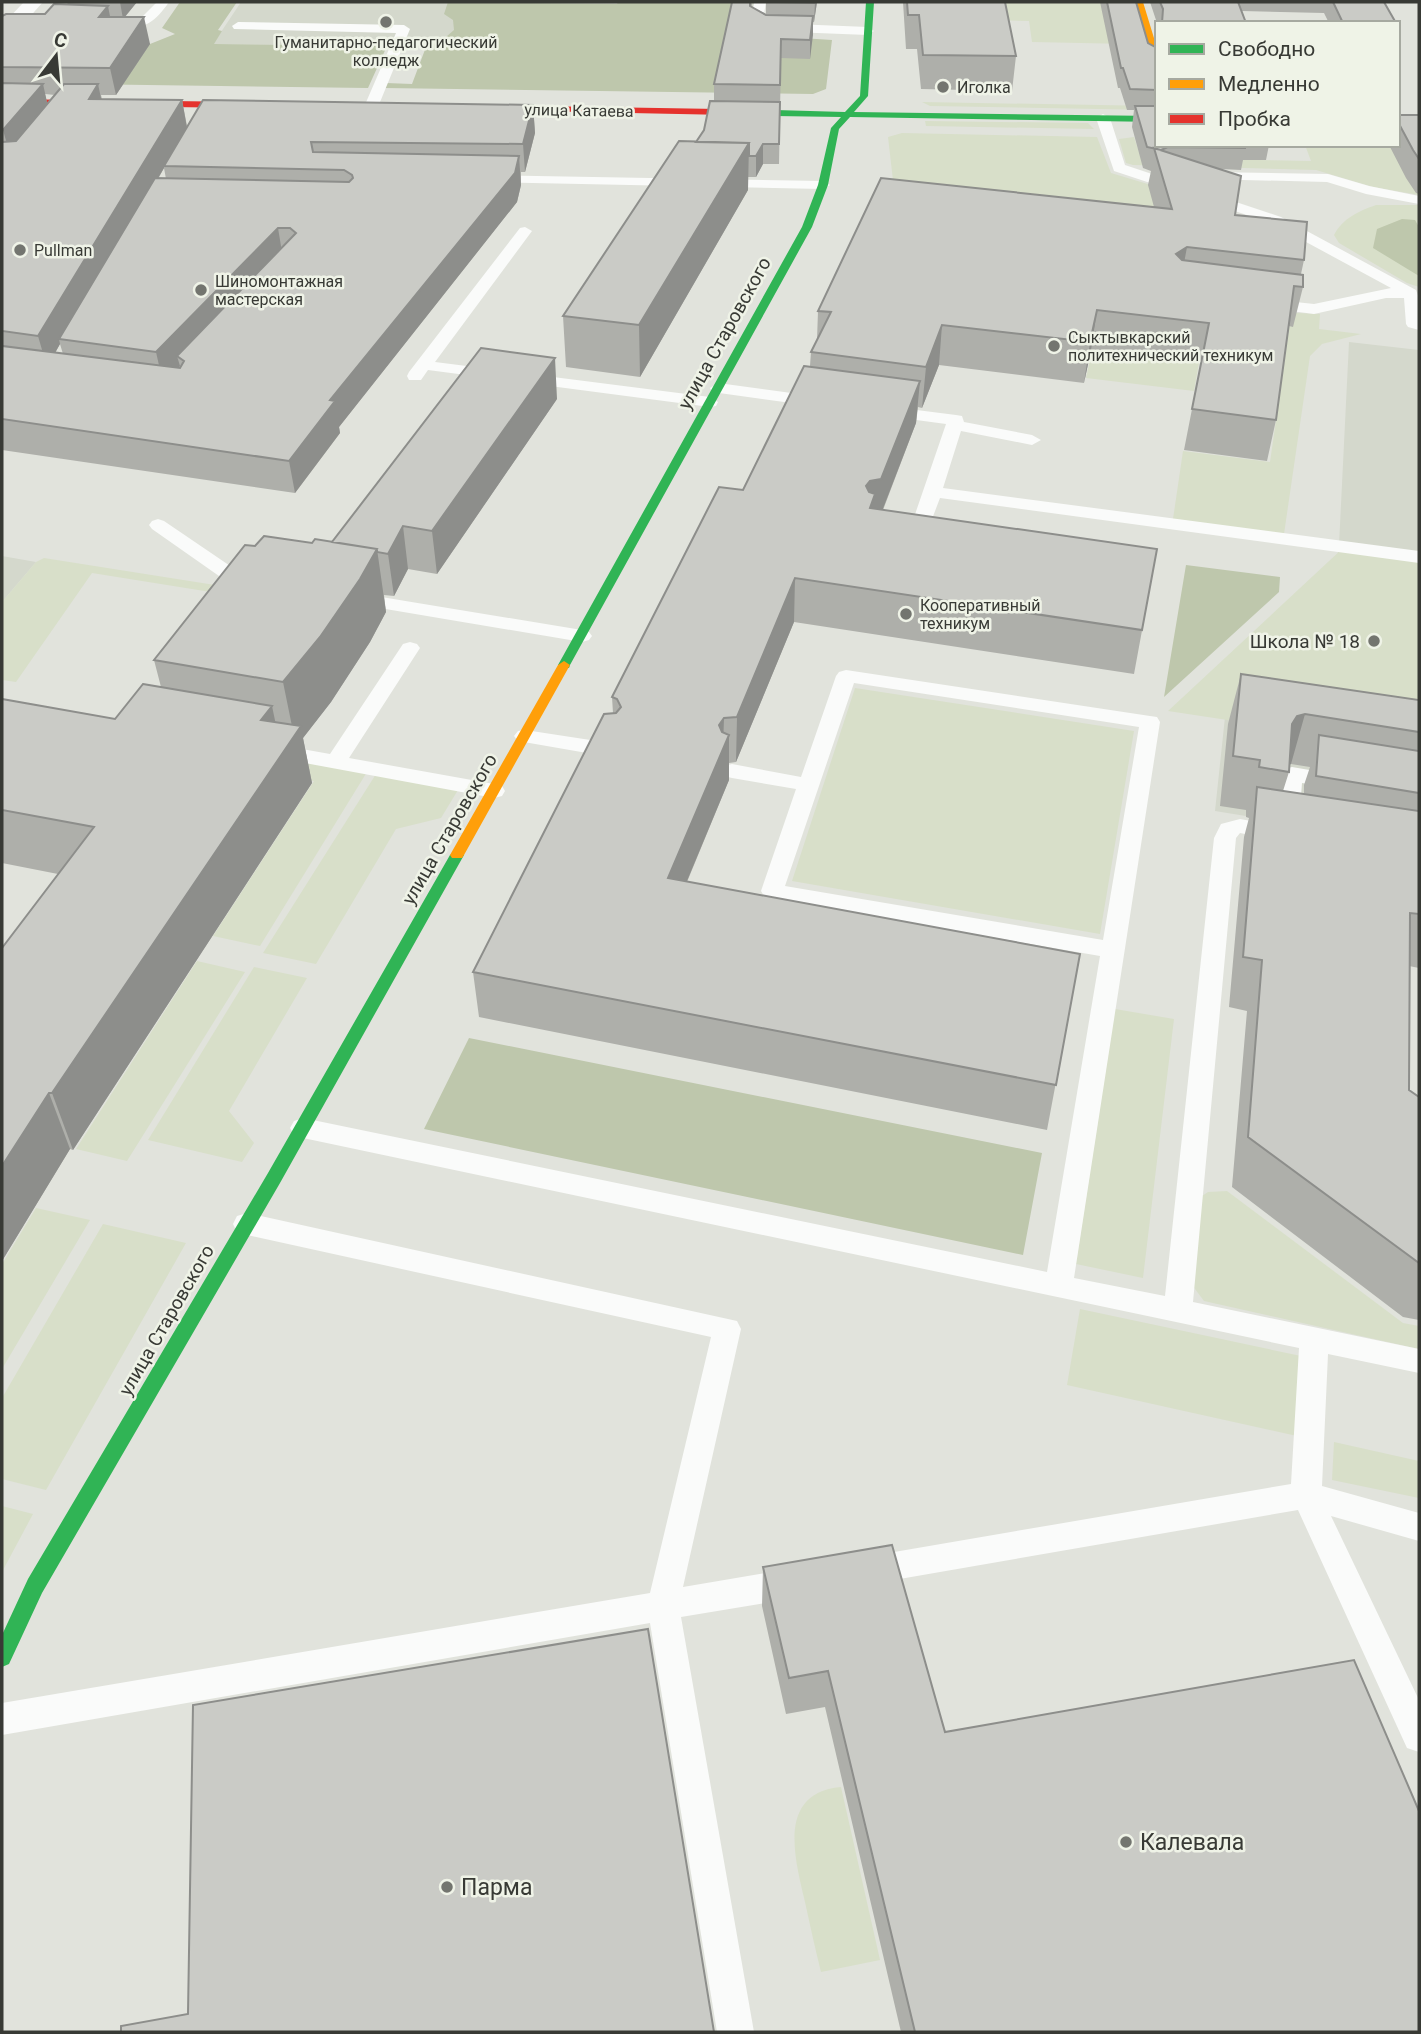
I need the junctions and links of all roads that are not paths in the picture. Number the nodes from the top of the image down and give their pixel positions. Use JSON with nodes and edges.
{"nodes":[{"id":1,"x":34,"y":2,"type":"edge"},
{"id":2,"x":163,"y":2,"type":"edge"},
{"id":3,"x":760,"y":2,"type":"edge"},
{"id":4,"x":870,"y":2,"type":"edge"},
{"id":5,"x":1139,"y":2,"type":"edge"},
{"id":6,"x":35,"y":24,"type":"edge"},
{"id":7,"x":98,"y":25,"type":"edge"},
{"id":8,"x":238,"y":26,"type":"dead end"},
{"id":9,"x":6,"y":30,"type":"edge"},
{"id":10,"x":868,"y":31,"type":"junction"},
{"id":11,"x":1155,"y":55,"type":"edge"},
{"id":12,"x":2,"y":102,"type":"edge"},
{"id":13,"x":67,"y":103,"type":"junction"},
{"id":14,"x":212,"y":105,"type":"junction"},
{"id":15,"x":265,"y":105,"type":"edge"},
{"id":16,"x":371,"y":107,"type":"edge"},
{"id":17,"x":468,"y":108,"type":"edge"},
{"id":18,"x":849,"y":114,"type":"junction"},
{"id":19,"x":54,"y":118,"type":"edge"},
{"id":20,"x":1103,"y":118,"type":"junction"},
{"id":21,"x":1155,"y":119,"type":"edge"},
{"id":22,"x":202,"y":120,"type":"edge"},
{"id":23,"x":1139,"y":175,"type":"junction"},
{"id":24,"x":470,"y":178,"type":"edge"},
{"id":25,"x":823,"y":186,"type":"junction"},
{"id":26,"x":1419,"y":200,"type":"edge"},
{"id":27,"x":525,"y":231,"type":"dead end"},
{"id":28,"x":1415,"y":293,"type":"edge"},
{"id":29,"x":1247,"y":301,"type":"edge"},
{"id":30,"x":1419,"y":325,"type":"edge"},
{"id":31,"x":714,"y":395,"type":"junction"},
{"id":32,"x":834,"y":404,"type":"edge"},
{"id":33,"x":861,"y":408,"type":"edge"},
{"id":34,"x":955,"y":425,"type":"junction"},
{"id":35,"x":1032,"y":440,"type":"dead end"},
{"id":36,"x":933,"y":492,"type":"junction"},
{"id":37,"x":158,"y":525,"type":"dead end"},
{"id":38,"x":889,"y":531,"type":"edge"},
{"id":39,"x":1419,"y":557,"type":"edge"},
{"id":40,"x":276,"y":586,"type":"edge"},
{"id":41,"x":330,"y":595,"type":"edge"},
{"id":42,"x":582,"y":636,"type":"junction"},
{"id":43,"x":410,"y":648,"type":"dead end"},
{"id":44,"x":525,"y":736,"type":"junction"},
{"id":45,"x":256,"y":747,"type":"edge"},
{"id":46,"x":610,"y":750,"type":"edge"},
{"id":47,"x":335,"y":761,"type":"junction"},
{"id":48,"x":732,"y":771,"type":"dead end"},
{"id":49,"x":1356,"y":784,"type":"edge"},
{"id":50,"x":810,"y":785,"type":"junction"},
{"id":51,"x":494,"y":791,"type":"junction"},
{"id":52,"x":1112,"y":950,"type":"junction"},
{"id":53,"x":303,"y":1128,"type":"junction"},
{"id":54,"x":247,"y":1224,"type":"junction"},
{"id":55,"x":1059,"y":1285,"type":"junction"},
{"id":56,"x":1178,"y":1310,"type":"junction"},
{"id":57,"x":1314,"y":1338,"type":"junction"},
{"id":58,"x":1419,"y":1361,"type":"edge"},
{"id":59,"x":1306,"y":1495,"type":"junction"},
{"id":60,"x":1419,"y":1527,"type":"edge"},
{"id":61,"x":663,"y":1606,"type":"junction"},
{"id":62,"x":2,"y":1657,"type":"edge"},
{"id":63,"x":2,"y":1718,"type":"edge"},
{"id":64,"x":1419,"y":1736,"type":"edge"},
{"id":65,"x":736,"y":2032,"type":"edge"}],
"edges":[{"from":1,"to":9,"type":"street"},
{"from":2,"to":7,"type":"lane"},
{"from":3,"to":10,"type":"lane"},
{"from":4,"to":10,"type":"street","name":"улица Старовского"},
{"from":5,"to":11,"type":"street"},
{"from":6,"to":9,"type":"lane"},
{"from":8,"to":16,"type":"lane"},
{"from":10,"to":18,"type":"street","name":"улица Старовского"},
{"from":12,"to":13,"type":"street"},
{"from":13,"to":14,"type":"street"},
{"from":13,"to":19,"type":"lane"},
{"from":14,"to":15,"type":"street"},
{"from":14,"to":22,"type":"lane"},
{"from":17,"to":18,"type":"street","name":"улица Катаева"},
{"from":18,"to":20,"type":"street","name":"улица Катаева"},
{"from":18,"to":25,"type":"street","name":"улица Старовского"},
{"from":20,"to":21,"type":"street","name":"улица Катаева"},
{"from":20,"to":23,"type":"lane"},
{"from":23,"to":26,"type":"lane"},
{"from":23,"to":28,"type":"lane"},
{"from":24,"to":25,"type":"lane"},
{"from":25,"to":31,"type":"street","name":"улица Старовского"},
{"from":27,"to":31,"type":"lane"},
{"from":28,"to":29,"type":"lane"},
{"from":28,"to":30,"type":"lane"},
{"from":31,"to":32,"type":"lane"},
{"from":31,"to":42,"type":"street","name":"улица Старовского"},
{"from":33,"to":34,"type":"lane"},
{"from":34,"to":35,"type":"lane"},
{"from":34,"to":36,"type":"lane"},
{"from":36,"to":38,"type":"lane"},
{"from":36,"to":39,"type":"lane"},
{"from":37,"to":40,"type":"lane"},
{"from":41,"to":42,"type":"lane"},
{"from":42,"to":44,"type":"street","name":"улица Старовского"},
{"from":43,"to":47,"type":"lane"},
{"from":44,"to":46,"type":"lane"},
{"from":44,"to":51,"type":"street","name":"улица Старовского"},
{"from":45,"to":47,"type":"lane"},
{"from":47,"to":51,"type":"lane"},
{"from":48,"to":50,"type":"lane"},
{"from":49,"to":56,"type":"lane"},
{"from":50,"to":52,"type":"lane"},
{"from":50,"to":52,"type":"lane"},
{"from":51,"to":53,"type":"street","name":"улица Старовского"},
{"from":52,"to":55,"type":"lane"},
{"from":53,"to":54,"type":"street","name":"улица Старовского"},
{"from":53,"to":55,"type":"lane"},
{"from":54,"to":61,"type":"lane"},
{"from":54,"to":62,"type":"street","name":"улица Старовского"},
{"from":55,"to":56,"type":"lane"},
{"from":56,"to":57,"type":"lane"},
{"from":57,"to":58,"type":"lane"},
{"from":57,"to":59,"type":"lane"},
{"from":59,"to":60,"type":"lane"},
{"from":59,"to":61,"type":"lane"},
{"from":59,"to":64,"type":"lane"},
{"from":61,"to":63,"type":"lane"},
{"from":61,"to":65,"type":"lane"}]}
